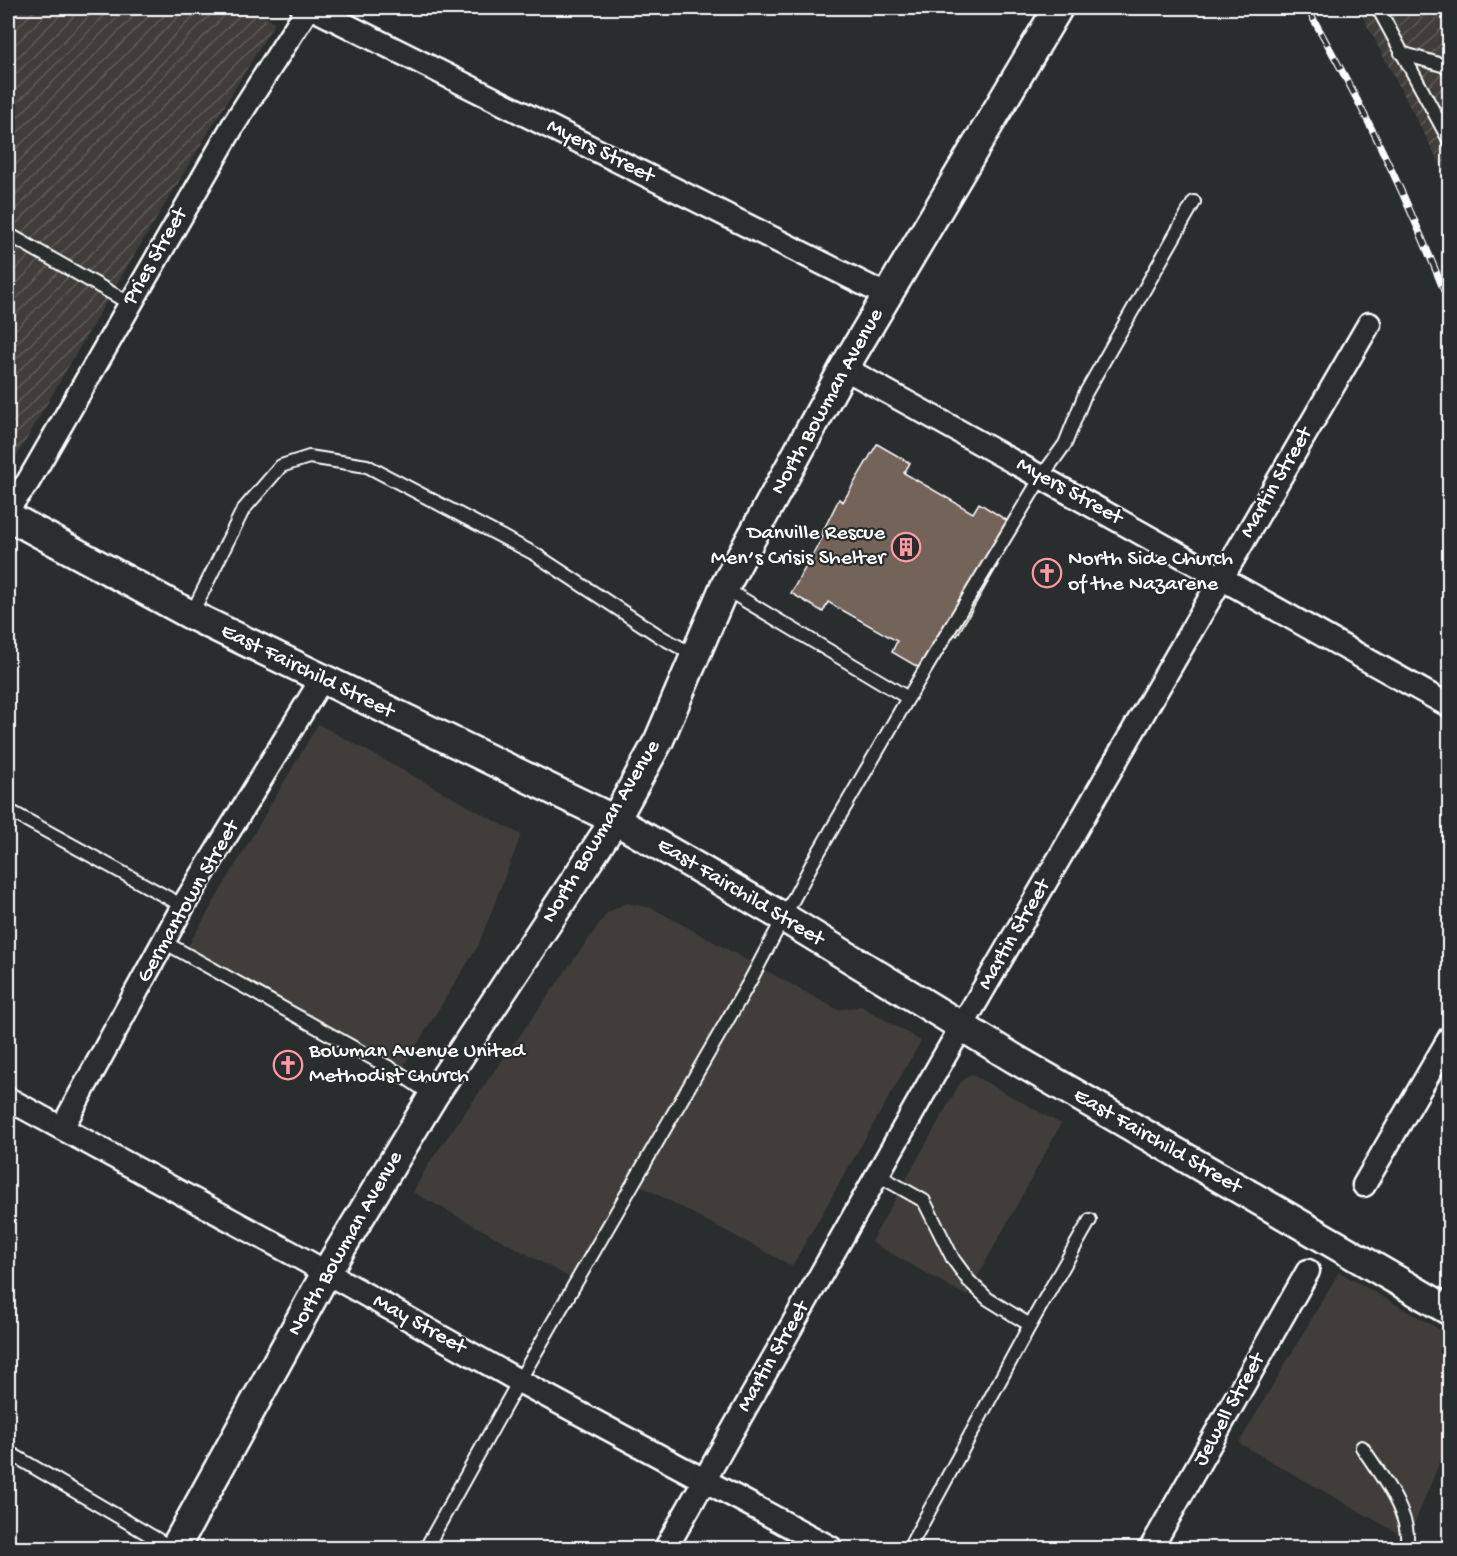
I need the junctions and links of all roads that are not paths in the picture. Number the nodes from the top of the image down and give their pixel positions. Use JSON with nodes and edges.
{"nodes":[{"id":1,"x":310,"y":8,"type":"edge"},
{"id":2,"x":1058,"y":8,"type":"edge"},
{"id":3,"x":1378,"y":8,"type":"edge"},
{"id":4,"x":1401,"y":53,"type":"junction"},
{"id":5,"x":1449,"y":69,"type":"edge"},
{"id":6,"x":1449,"y":142,"type":"edge"},
{"id":7,"x":1194,"y":202,"type":"dead end"},
{"id":8,"x":8,"y":234,"type":"edge"},
{"id":9,"x":888,"y":296,"type":"junction"},
{"id":10,"x":129,"y":303,"type":"junction"},
{"id":11,"x":1369,"y":324,"type":"dead end"},
{"id":12,"x":844,"y":368,"type":"junction"},
{"id":13,"x":1042,"y":476,"type":"junction"},
{"id":14,"x":8,"y":508,"type":"edge"},
{"id":15,"x":8,"y":516,"type":"edge"},
{"id":16,"x":1221,"y":579,"type":"junction"},
{"id":17,"x":724,"y":588,"type":"junction"},
{"id":18,"x":190,"y":615,"type":"junction"},
{"id":19,"x":696,"y":656,"type":"junction"},
{"id":20,"x":322,"y":679,"type":"junction"},
{"id":21,"x":908,"y":698,"type":"junction"},
{"id":22,"x":1449,"y":706,"type":"edge"},
{"id":23,"x":8,"y":810,"type":"edge"},
{"id":24,"x":615,"y":820,"type":"junction"},
{"id":25,"x":183,"y":906,"type":"junction"},
{"id":26,"x":783,"y":917,"type":"junction"},
{"id":27,"x":164,"y":942,"type":"junction"},
{"id":28,"x":961,"y":1027,"type":"junction"},
{"id":29,"x":1449,"y":1037,"type":"edge"},
{"id":30,"x":434,"y":1096,"type":"junction"},
{"id":31,"x":8,"y":1099,"type":"edge"},
{"id":32,"x":62,"y":1128,"type":"junction"},
{"id":33,"x":878,"y":1175,"type":"junction"},
{"id":34,"x":1364,"y":1185,"type":"dead end"},
{"id":35,"x":1090,"y":1220,"type":"dead end"},
{"id":36,"x":1308,"y":1271,"type":"dead end"},
{"id":37,"x":326,"y":1273,"type":"junction"},
{"id":38,"x":1438,"y":1305,"type":"edge"},
{"id":39,"x":1030,"y":1324,"type":"junction"},
{"id":40,"x":519,"y":1381,"type":"junction"},
{"id":41,"x":1362,"y":1447,"type":"dead end"},
{"id":42,"x":8,"y":1452,"type":"edge"},
{"id":43,"x":703,"y":1480,"type":"junction"},
{"id":44,"x":174,"y":1548,"type":"edge"},
{"id":45,"x":426,"y":1548,"type":"edge"},
{"id":46,"x":666,"y":1548,"type":"edge"},
{"id":47,"x":831,"y":1548,"type":"edge"},
{"id":48,"x":909,"y":1548,"type":"edge"},
{"id":49,"x":1151,"y":1548,"type":"edge"},
{"id":50,"x":1406,"y":1548,"type":"edge"}],
"edges":[{"from":1,"to":9,"type":"street","name":"Myers Street"},
{"from":1,"to":10,"type":"street","name":"Pries Street"},
{"from":2,"to":9,"type":"street","name":"North Bowman Avenue"},
{"from":3,"to":4,"type":"lane"},
{"from":4,"to":5,"type":"lane"},
{"from":4,"to":6,"type":"lane"},
{"from":7,"to":13,"type":"lane"},
{"from":8,"to":10,"type":"lane"},
{"from":9,"to":12,"type":"street","name":"North Bowman Avenue"},
{"from":10,"to":14,"type":"street","name":"Pries Street"},
{"from":11,"to":16,"type":"street","name":"Martin Street"},
{"from":12,"to":13,"type":"street","name":"Myers Street"},
{"from":12,"to":17,"type":"street","name":"North Bowman Avenue"},
{"from":13,"to":16,"type":"street","name":"Myers Street"},
{"from":13,"to":21,"type":"lane"},
{"from":15,"to":18,"type":"street","name":"East Fairchild Street"},
{"from":16,"to":22,"type":"street","name":"Myers Street"},
{"from":16,"to":28,"type":"street","name":"Martin Street"},
{"from":17,"to":19,"type":"street","name":"North Bowman Avenue"},
{"from":17,"to":21,"type":"lane"},
{"from":18,"to":19,"type":"lane"},
{"from":18,"to":20,"type":"street","name":"East Fairchild Street"},
{"from":19,"to":24,"type":"street","name":"North Bowman Avenue"},
{"from":20,"to":24,"type":"street","name":"East Fairchild Street"},
{"from":20,"to":25,"type":"street","name":"Germantown Street"},
{"from":21,"to":26,"type":"lane"},
{"from":23,"to":25,"type":"lane"},
{"from":24,"to":26,"type":"street","name":"East Fairchild Street"},
{"from":24,"to":30,"type":"street","name":"North Bowman Avenue"},
{"from":25,"to":27,"type":"street","name":"Germantown Street"},
{"from":26,"to":28,"type":"street","name":"East Fairchild Street"},
{"from":26,"to":40,"type":"lane"},
{"from":27,"to":30,"type":"lane"},
{"from":27,"to":32,"type":"street","name":"Germantown Street"},
{"from":28,"to":33,"type":"street","name":"Martin Street"},
{"from":28,"to":38,"type":"street","name":"East Fairchild Street"},
{"from":29,"to":34,"type":"street"},
{"from":30,"to":37,"type":"street","name":"North Bowman Avenue"},
{"from":31,"to":32,"type":"street","name":"May Street"},
{"from":32,"to":37,"type":"street","name":"May Street"},
{"from":33,"to":39,"type":"lane"},
{"from":33,"to":43,"type":"street","name":"Martin Street"},
{"from":35,"to":39,"type":"lane"},
{"from":36,"to":49,"type":"street","name":"Jewell Street"},
{"from":37,"to":40,"type":"street","name":"May Street"},
{"from":37,"to":44,"type":"street","name":"North Bowman Avenue"},
{"from":39,"to":48,"type":"lane"},
{"from":40,"to":43,"type":"street","name":"May Street"},
{"from":40,"to":45,"type":"lane"},
{"from":41,"to":50,"type":"lane"},
{"from":42,"to":44,"type":"lane"},
{"from":43,"to":46,"type":"street","name":"Martin Street"},
{"from":43,"to":47,"type":"street","name":"May Street"}]}
